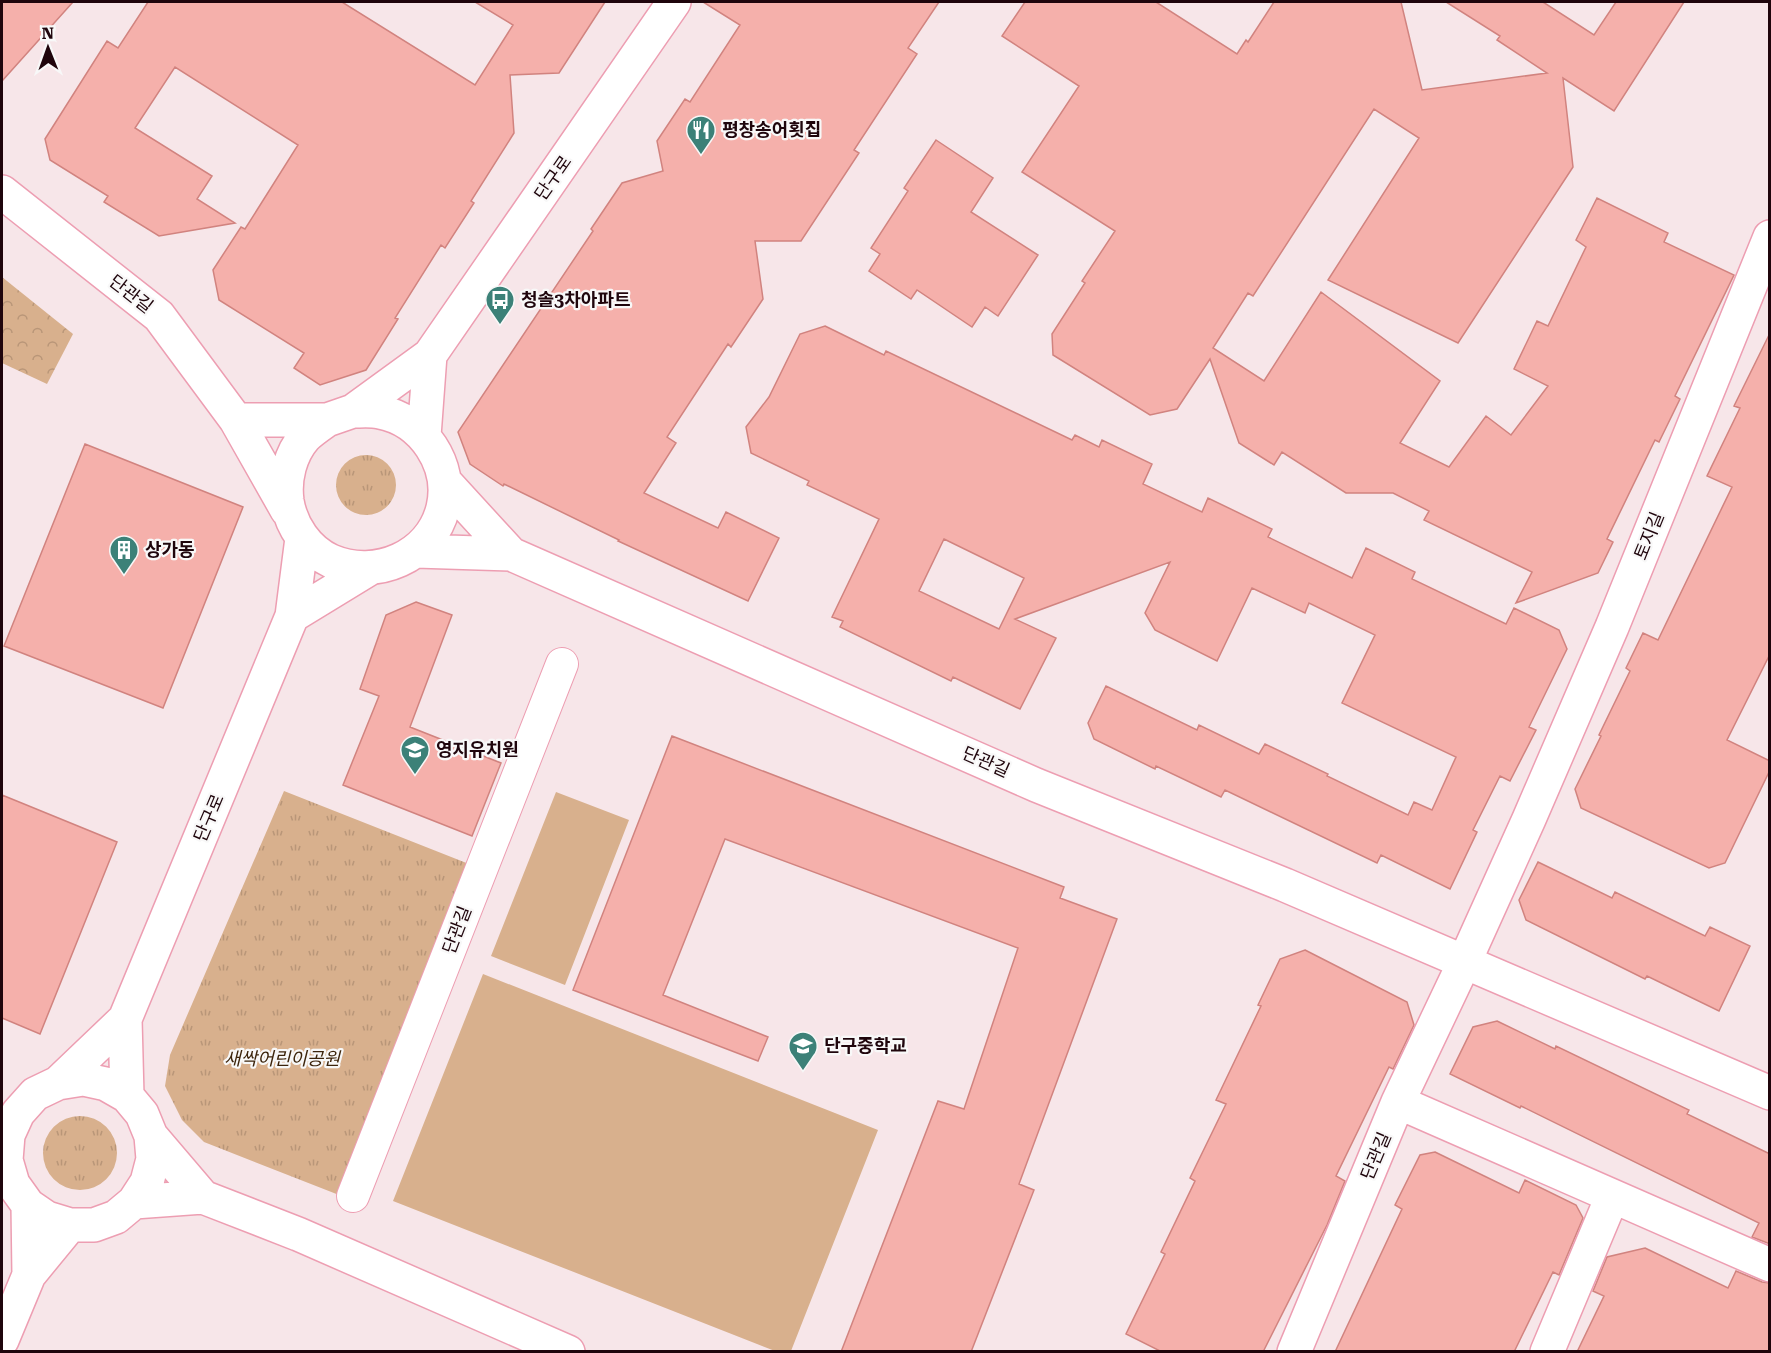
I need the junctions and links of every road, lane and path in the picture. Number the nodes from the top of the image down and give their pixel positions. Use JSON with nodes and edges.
{"nodes":[{"id":1,"x":674,"y":2,"type":"edge"},
{"id":2,"x":2,"y":192,"type":"edge"},
{"id":3,"x":1767,"y":245,"type":"edge"},
{"id":4,"x":430,"y":355,"type":"junction"},
{"id":5,"x":340,"y":416,"type":"junction"},
{"id":6,"x":236,"y":420,"type":"junction"},
{"id":7,"x":424,"y":436,"type":"junction"},
{"id":8,"x":445,"y":482,"type":"junction"},
{"id":9,"x":295,"y":526,"type":"junction"},
{"id":10,"x":416,"y":551,"type":"junction"},
{"id":11,"x":511,"y":554,"type":"junction"},
{"id":12,"x":369,"y":569,"type":"junction"},
{"id":13,"x":292,"y":616,"type":"junction"},
{"id":14,"x":562,"y":664,"type":"dead end"},
{"id":15,"x":1464,"y":963,"type":"junction"},
{"id":16,"x":125,"y":1019,"type":"junction"},
{"id":17,"x":58,"y":1083,"type":"junction"},
{"id":18,"x":1770,"y":1093,"type":"edge"},
{"id":19,"x":127,"y":1096,"type":"junction"},
{"id":20,"x":1398,"y":1102,"type":"junction"},
{"id":21,"x":10,"y":1110,"type":"edge"},
{"id":22,"x":151,"y":1136,"type":"junction"},
{"id":23,"x":4,"y":1158,"type":"edge"},
{"id":24,"x":353,"y":1196,"type":"dead end"},
{"id":25,"x":203,"y":1197,"type":"junction"},
{"id":26,"x":1612,"y":1197,"type":"junction"},
{"id":27,"x":134,"y":1202,"type":"junction"},
{"id":28,"x":28,"y":1205,"type":"junction"},
{"id":29,"x":70,"y":1225,"type":"junction"},
{"id":30,"x":1770,"y":1265,"type":"edge"},
{"id":31,"x":29,"y":1275,"type":"junction"},
{"id":32,"x":2,"y":1340,"type":"edge"},
{"id":33,"x":568,"y":1352,"type":"edge"},
{"id":34,"x":1294,"y":1352,"type":"edge"},
{"id":35,"x":1547,"y":1352,"type":"edge"}],
"edges":[{"from":1,"to":4,"type":"street","name":"단구로"},
{"from":2,"to":6,"type":"street","name":"단관길"},
{"from":3,"to":15,"type":"street","name":"토지길"},
{"from":4,"to":5,"type":"street"},
{"from":4,"to":7,"type":"street"},
{"from":5,"to":6,"type":"street"},
{"from":5,"to":7,"type":"street"},
{"from":5,"to":9,"type":"street"},
{"from":6,"to":9,"type":"street","name":"단관길"},
{"from":7,"to":8,"type":"street"},
{"from":8,"to":10,"type":"street"},
{"from":8,"to":11,"type":"street"},
{"from":9,"to":12,"type":"street"},
{"from":9,"to":13,"type":"street","name":"단구로"},
{"from":10,"to":11,"type":"street"},
{"from":10,"to":12,"type":"street"},
{"from":11,"to":15,"type":"street","name":"단관길"},
{"from":12,"to":13,"type":"street"},
{"from":13,"to":16,"type":"street","name":"단구로"},
{"from":14,"to":24,"type":"street","name":"단관길"},
{"from":15,"to":18,"type":"street","name":"단관길"},
{"from":15,"to":20,"type":"street","name":"단관길"},
{"from":16,"to":17,"type":"street"},
{"from":16,"to":19,"type":"street"},
{"from":17,"to":19,"type":"street"},
{"from":17,"to":21,"type":"street"},
{"from":19,"to":22,"type":"street"},
{"from":20,"to":26,"type":"street"},
{"from":20,"to":34,"type":"street","name":"단관길"},
{"from":21,"to":23,"type":"street"},
{"from":22,"to":25,"type":"street"},
{"from":22,"to":27,"type":"street"},
{"from":23,"to":28,"type":"street"},
{"from":25,"to":27,"type":"street"},
{"from":25,"to":33,"type":"street"},
{"from":26,"to":30,"type":"street"},
{"from":26,"to":35,"type":"street"},
{"from":27,"to":29,"type":"street"},
{"from":28,"to":29,"type":"street"},
{"from":28,"to":31,"type":"street"},
{"from":29,"to":31,"type":"street"},
{"from":31,"to":32,"type":"street"}]}
